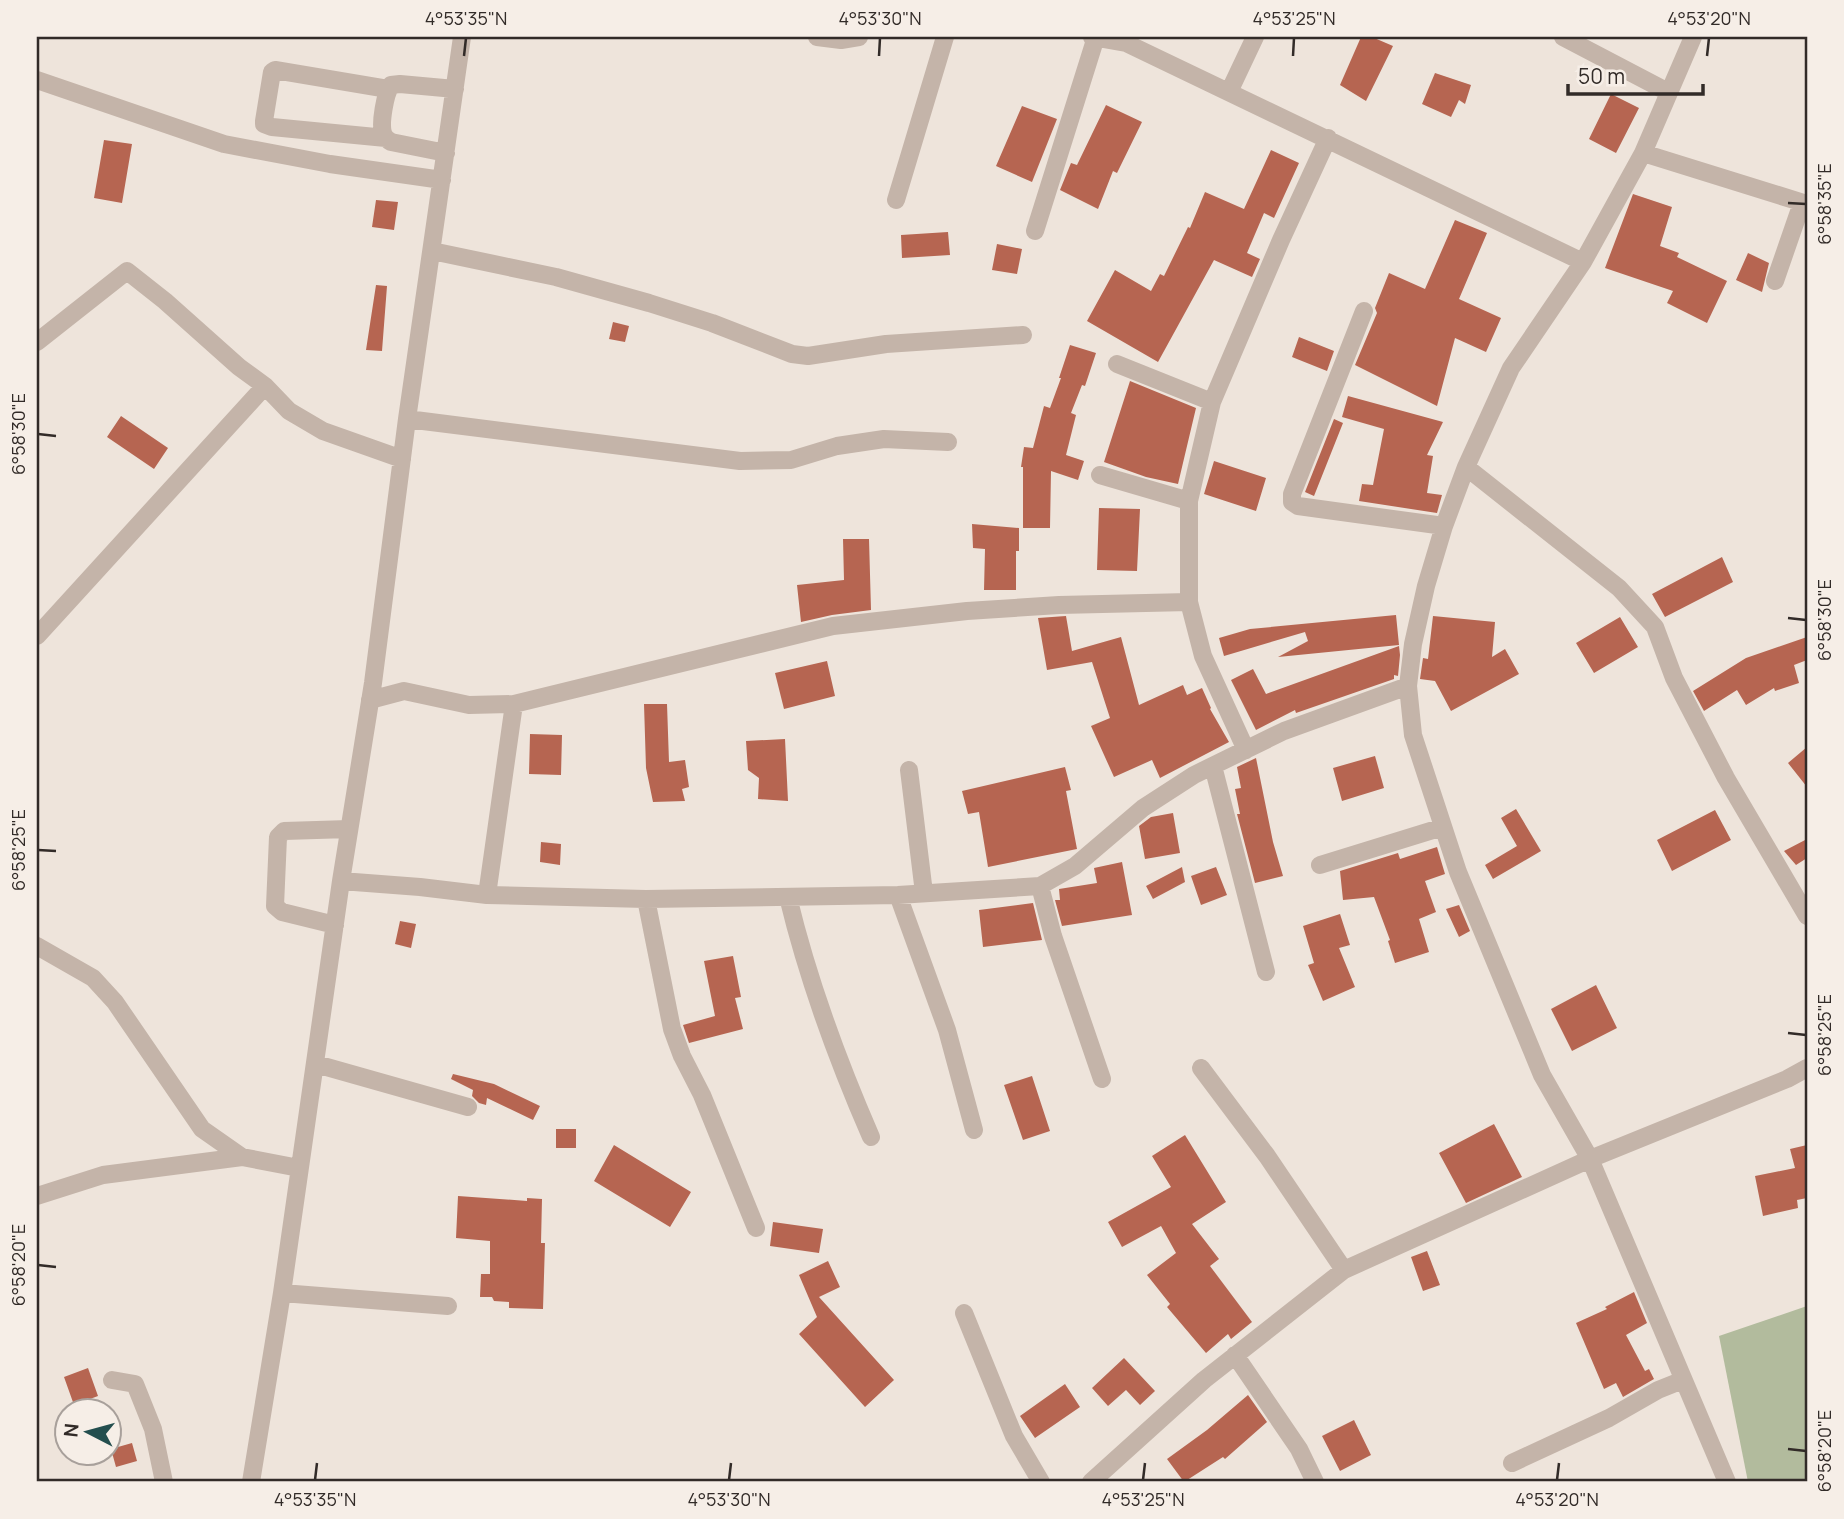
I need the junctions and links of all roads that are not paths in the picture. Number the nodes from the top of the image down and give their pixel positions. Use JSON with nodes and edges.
{"nodes":[{"id":1,"x":462,"y":37,"type":"edge"},
{"id":2,"x":817,"y":37,"type":"edge"},
{"id":3,"x":859,"y":37,"type":"edge"},
{"id":4,"x":945,"y":37,"type":"edge"},
{"id":5,"x":1094,"y":37,"type":"edge"},
{"id":6,"x":1255,"y":37,"type":"edge"},
{"id":7,"x":1563,"y":37,"type":"edge"},
{"id":8,"x":1693,"y":37,"type":"edge"},
{"id":9,"x":37,"y":80,"type":"edge"},
{"id":10,"x":388,"y":89,"type":"junction"},
{"id":11,"x":454,"y":89,"type":"junction"},
{"id":12,"x":1229,"y":92,"type":"junction"},
{"id":13,"x":1668,"y":92,"type":"junction"},
{"id":14,"x":386,"y":138,"type":"junction"},
{"id":15,"x":1328,"y":138,"type":"junction"},
{"id":16,"x":446,"y":153,"type":"junction"},
{"id":17,"x":1643,"y":153,"type":"junction"},
{"id":18,"x":442,"y":180,"type":"junction"},
{"id":19,"x":896,"y":200,"type":"dead end"},
{"id":20,"x":1805,"y":204,"type":"edge"},
{"id":21,"x":1035,"y":231,"type":"dead end"},
{"id":22,"x":432,"y":251,"type":"junction"},
{"id":23,"x":1583,"y":262,"type":"junction"},
{"id":24,"x":1775,"y":281,"type":"dead end"},
{"id":25,"x":1364,"y":312,"type":"dead end"},
{"id":26,"x":1023,"y":335,"type":"dead end"},
{"id":27,"x":37,"y":342,"type":"edge"},
{"id":28,"x":1116,"y":363,"type":"dead end"},
{"id":29,"x":265,"y":386,"type":"junction"},
{"id":30,"x":1212,"y":402,"type":"junction"},
{"id":31,"x":407,"y":419,"type":"junction"},
{"id":32,"x":947,"y":442,"type":"dead end"},
{"id":33,"x":402,"y":459,"type":"junction"},
{"id":34,"x":1466,"y":467,"type":"junction"},
{"id":35,"x":1100,"y":475,"type":"dead end"},
{"id":36,"x":1189,"y":501,"type":"junction"},
{"id":37,"x":1444,"y":526,"type":"junction"},
{"id":38,"x":1189,"y":602,"type":"junction"},
{"id":39,"x":37,"y":636,"type":"edge"},
{"id":40,"x":1408,"y":686,"type":"junction"},
{"id":41,"x":370,"y":700,"type":"junction"},
{"id":42,"x":514,"y":704,"type":"junction"},
{"id":43,"x":1246,"y":750,"type":"junction"},
{"id":44,"x":1213,"y":766,"type":"junction"},
{"id":45,"x":909,"y":770,"type":"dead end"},
{"id":46,"x":1443,"y":827,"type":"junction"},
{"id":47,"x":349,"y":829,"type":"junction"},
{"id":48,"x":1320,"y":866,"type":"dead end"},
{"id":49,"x":341,"y":881,"type":"junction"},
{"id":50,"x":1041,"y":886,"type":"junction"},
{"id":51,"x":924,"y":893,"type":"junction"},
{"id":52,"x":487,"y":895,"type":"junction"},
{"id":53,"x":898,"y":895,"type":"junction"},
{"id":54,"x":788,"y":898,"type":"junction"},
{"id":55,"x":646,"y":899,"type":"junction"},
{"id":56,"x":1807,"y":916,"type":"edge"},
{"id":57,"x":335,"y":925,"type":"junction"},
{"id":58,"x":37,"y":946,"type":"edge"},
{"id":59,"x":1266,"y":972,"type":"dead end"},
{"id":60,"x":316,"y":1064,"type":"junction"},
{"id":61,"x":1201,"y":1068,"type":"dead end"},
{"id":62,"x":1807,"y":1068,"type":"edge"},
{"id":63,"x":1102,"y":1079,"type":"dead end"},
{"id":64,"x":468,"y":1107,"type":"dead end"},
{"id":65,"x":974,"y":1130,"type":"dead end"},
{"id":66,"x":871,"y":1137,"type":"dead end"},
{"id":67,"x":242,"y":1157,"type":"junction"},
{"id":68,"x":1590,"y":1159,"type":"junction"},
{"id":69,"x":299,"y":1168,"type":"junction"},
{"id":70,"x":37,"y":1196,"type":"edge"},
{"id":71,"x":755,"y":1228,"type":"dead end"},
{"id":72,"x":1344,"y":1270,"type":"junction"},
{"id":73,"x":282,"y":1293,"type":"junction"},
{"id":74,"x":448,"y":1306,"type":"dead end"},
{"id":75,"x":964,"y":1313,"type":"dead end"},
{"id":76,"x":1235,"y":1354,"type":"junction"},
{"id":77,"x":112,"y":1380,"type":"dead end"},
{"id":78,"x":1683,"y":1380,"type":"junction"},
{"id":79,"x":1512,"y":1464,"type":"dead end"},
{"id":80,"x":164,"y":1482,"type":"edge"},
{"id":81,"x":251,"y":1482,"type":"edge"},
{"id":82,"x":1041,"y":1482,"type":"edge"},
{"id":83,"x":1091,"y":1482,"type":"edge"},
{"id":84,"x":1315,"y":1482,"type":"edge"},
{"id":85,"x":1727,"y":1482,"type":"edge"}],
"edges":[{"from":1,"to":11,"type":"street"},
{"from":2,"to":3,"type":"street"},
{"from":4,"to":19,"type":"street"},
{"from":5,"to":12,"type":"street"},
{"from":5,"to":21,"type":"street"},
{"from":6,"to":12,"type":"street"},
{"from":7,"to":13,"type":"street"},
{"from":8,"to":13,"type":"street"},
{"from":9,"to":18,"type":"street"},
{"from":10,"to":11,"type":"street"},
{"from":10,"to":14,"type":"street"},
{"from":10,"to":14,"type":"street"},
{"from":11,"to":16,"type":"street"},
{"from":12,"to":15,"type":"street"},
{"from":13,"to":17,"type":"street"},
{"from":14,"to":16,"type":"street"},
{"from":15,"to":23,"type":"street"},
{"from":15,"to":30,"type":"street"},
{"from":16,"to":18,"type":"street"},
{"from":17,"to":20,"type":"street"},
{"from":17,"to":23,"type":"street"},
{"from":18,"to":22,"type":"street"},
{"from":20,"to":24,"type":"street"},
{"from":22,"to":26,"type":"street"},
{"from":22,"to":31,"type":"street"},
{"from":23,"to":34,"type":"street"},
{"from":25,"to":37,"type":"street"},
{"from":27,"to":29,"type":"street"},
{"from":28,"to":30,"type":"street"},
{"from":29,"to":33,"type":"street"},
{"from":29,"to":39,"type":"street"},
{"from":30,"to":36,"type":"street"},
{"from":31,"to":32,"type":"street"},
{"from":31,"to":33,"type":"street"},
{"from":33,"to":41,"type":"street"},
{"from":34,"to":37,"type":"street"},
{"from":34,"to":56,"type":"street"},
{"from":35,"to":36,"type":"street"},
{"from":36,"to":38,"type":"street"},
{"from":37,"to":40,"type":"street"},
{"from":38,"to":42,"type":"street"},
{"from":38,"to":43,"type":"street"},
{"from":40,"to":43,"type":"street"},
{"from":40,"to":46,"type":"street"},
{"from":41,"to":42,"type":"street"},
{"from":41,"to":47,"type":"street"},
{"from":42,"to":52,"type":"street"},
{"from":43,"to":44,"type":"street"},
{"from":44,"to":50,"type":"street"},
{"from":44,"to":59,"type":"street"},
{"from":45,"to":51,"type":"street"},
{"from":46,"to":48,"type":"street"},
{"from":46,"to":68,"type":"street"},
{"from":47,"to":49,"type":"street"},
{"from":47,"to":57,"type":"street"},
{"from":49,"to":52,"type":"street"},
{"from":49,"to":57,"type":"street"},
{"from":50,"to":51,"type":"street"},
{"from":50,"to":63,"type":"street"},
{"from":51,"to":53,"type":"street"},
{"from":52,"to":55,"type":"street"},
{"from":53,"to":54,"type":"street"},
{"from":53,"to":65,"type":"street"},
{"from":54,"to":55,"type":"street"},
{"from":54,"to":66,"type":"street"},
{"from":55,"to":71,"type":"street"},
{"from":57,"to":60,"type":"street"},
{"from":58,"to":67,"type":"street"},
{"from":60,"to":64,"type":"street"},
{"from":60,"to":69,"type":"street"},
{"from":61,"to":72,"type":"street"},
{"from":62,"to":68,"type":"street"},
{"from":67,"to":69,"type":"street"},
{"from":67,"to":70,"type":"street"},
{"from":68,"to":72,"type":"street"},
{"from":68,"to":78,"type":"street"},
{"from":69,"to":73,"type":"street"},
{"from":72,"to":76,"type":"street"},
{"from":73,"to":74,"type":"street"},
{"from":73,"to":81,"type":"street"},
{"from":75,"to":82,"type":"street"},
{"from":76,"to":83,"type":"street"},
{"from":76,"to":84,"type":"street"},
{"from":77,"to":80,"type":"street"},
{"from":78,"to":79,"type":"street"},
{"from":78,"to":85,"type":"street"}]}
